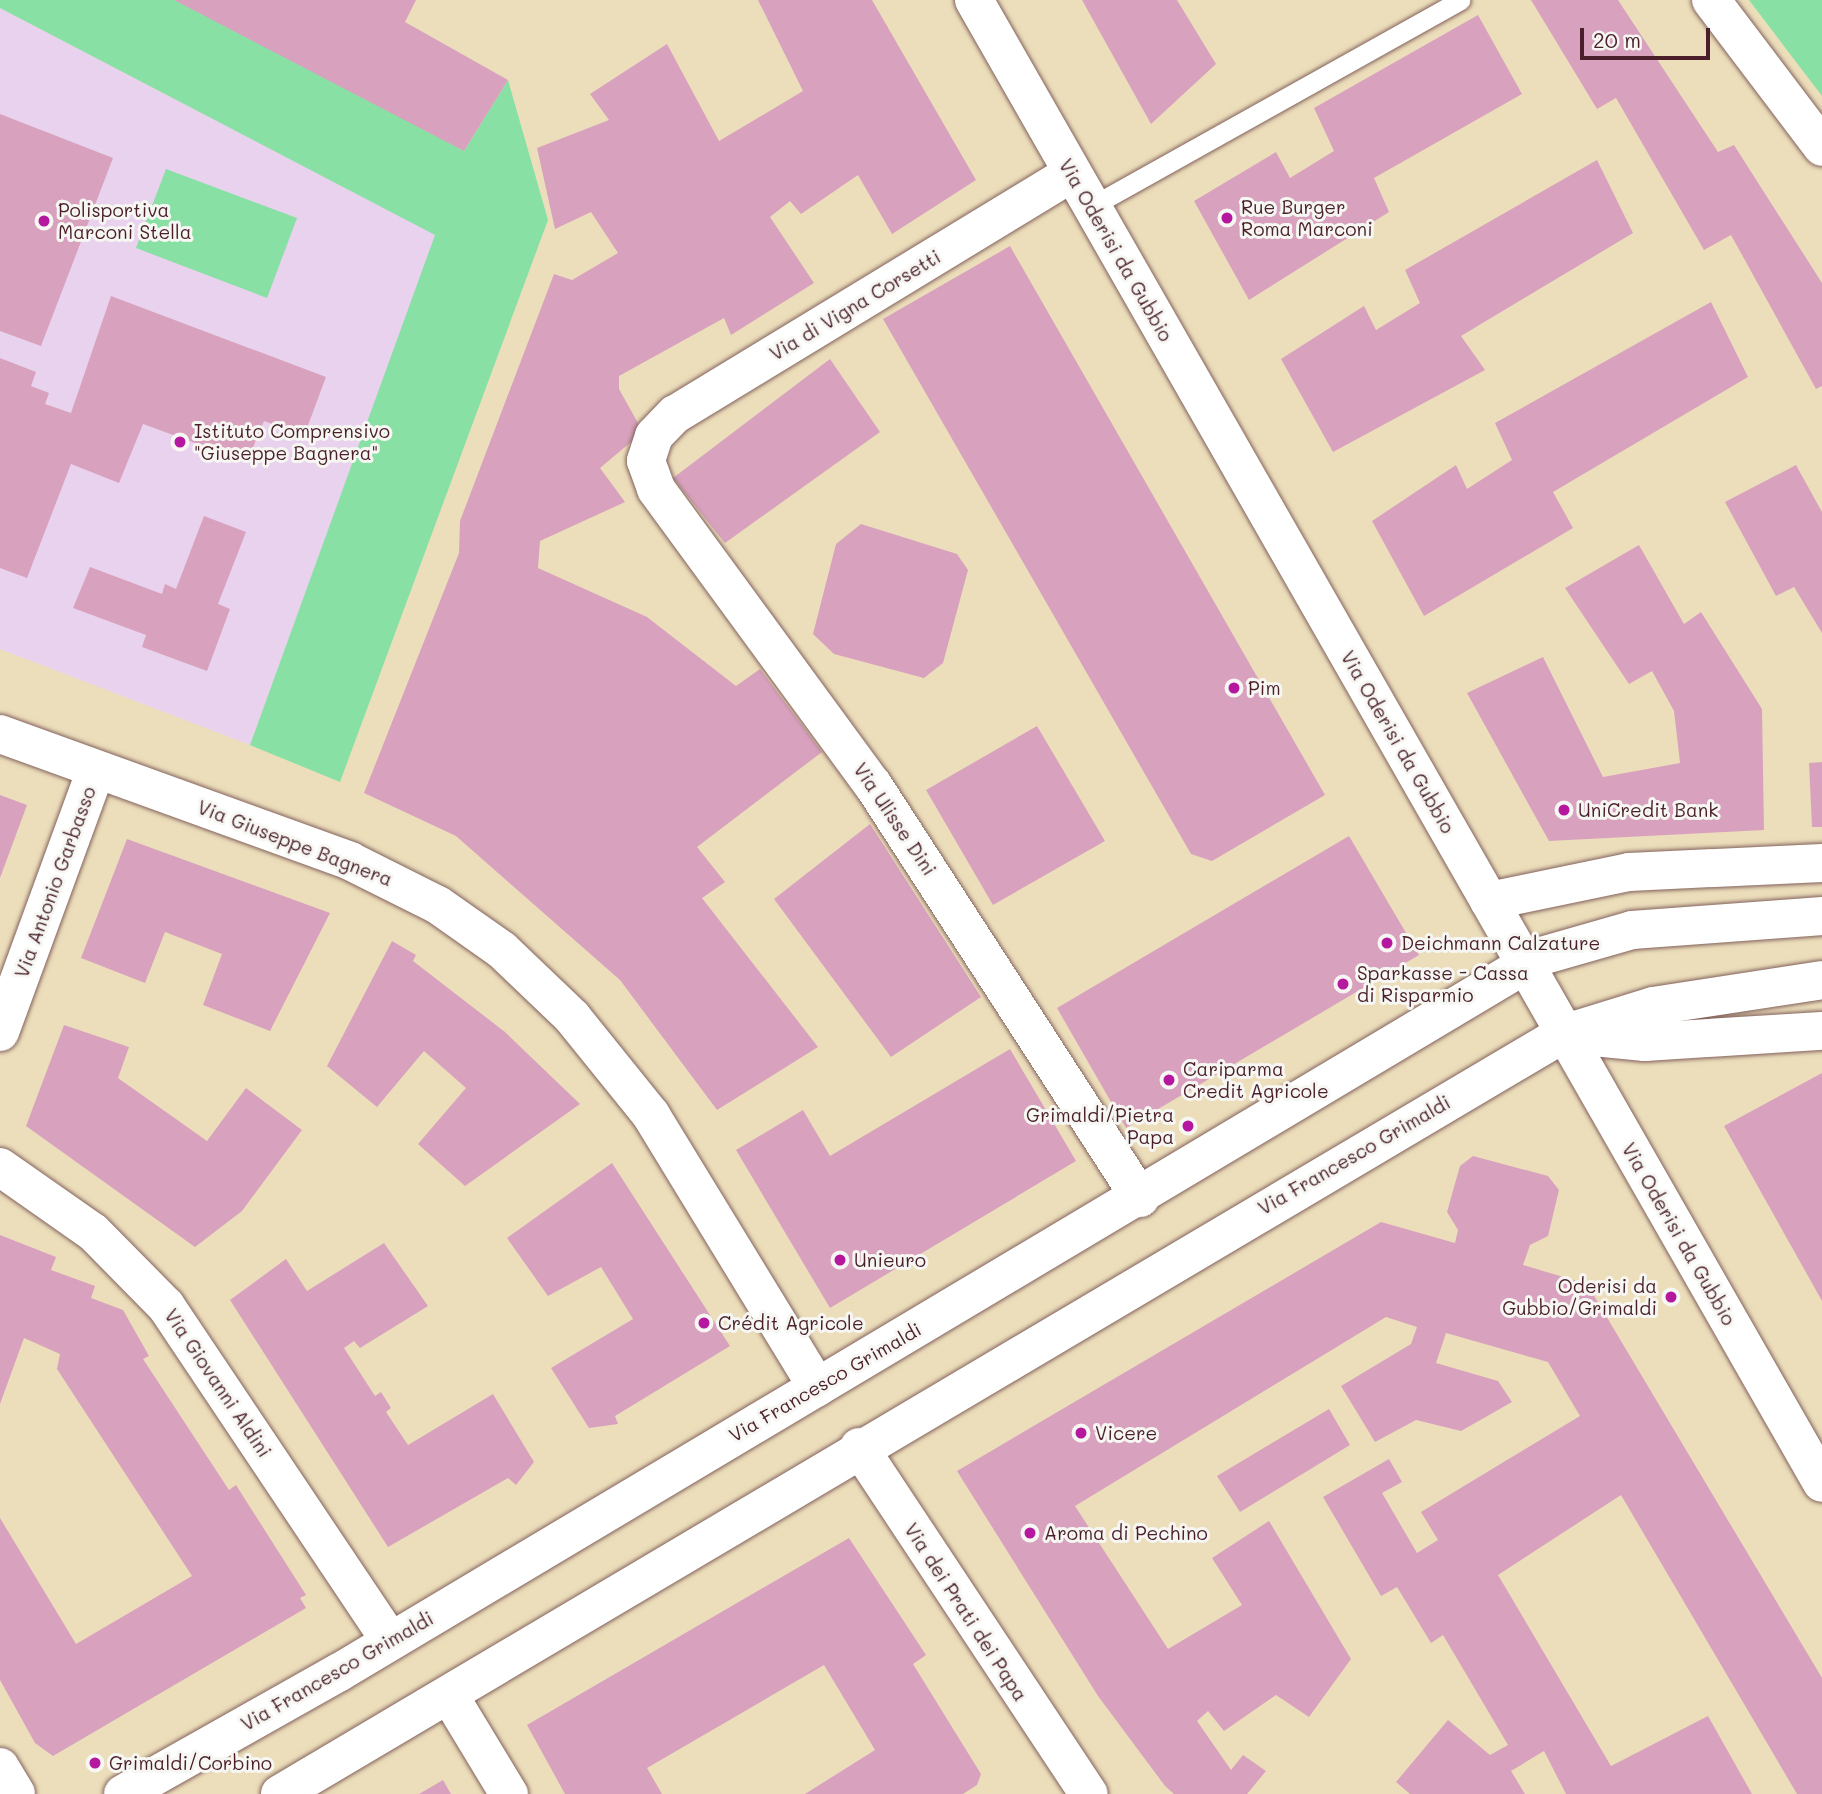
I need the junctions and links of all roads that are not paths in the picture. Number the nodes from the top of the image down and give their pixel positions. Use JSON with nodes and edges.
{"nodes":[{"id":1,"x":974,"y":0,"type":"edge"},
{"id":2,"x":1460,"y":0,"type":"edge"},
{"id":3,"x":1711,"y":0,"type":"edge"},
{"id":4,"x":1822,"y":147,"type":"edge"},
{"id":5,"x":1072,"y":173,"type":"junction"},
{"id":6,"x":1092,"y":206,"type":"junction"},
{"id":7,"x":647,"y":448,"type":"joint"},
{"id":8,"x":0,"y":734,"type":"edge"},
{"id":9,"x":96,"y":770,"type":"junction"},
{"id":10,"x":1822,"y":863,"type":"edge"},
{"id":11,"x":1489,"y":901,"type":"junction"},
{"id":12,"x":1822,"y":916,"type":"edge"},
{"id":13,"x":1525,"y":966,"type":"junction"},
{"id":14,"x":1822,"y":980,"type":"edge"},
{"id":15,"x":1822,"y":1031,"type":"edge"},
{"id":16,"x":0,"y":1032,"type":"edge"},
{"id":17,"x":1563,"y":1034,"type":"junction"},
{"id":18,"x":0,"y":1167,"type":"edge"},
{"id":19,"x":1140,"y":1198,"type":"junction"},
{"id":20,"x":817,"y":1387,"type":"junction"},
{"id":21,"x":859,"y":1447,"type":"junction"},
{"id":22,"x":1822,"y":1483,"type":"edge"},
{"id":23,"x":390,"y":1641,"type":"junction"},
{"id":24,"x":449,"y":1695,"type":"junction"},
{"id":25,"x":0,"y":1767,"type":"edge"},
{"id":26,"x":1071,"y":1790,"type":"edge"},
{"id":27,"x":16,"y":1794,"type":"edge"},
{"id":28,"x":123,"y":1794,"type":"edge"},
{"id":29,"x":280,"y":1794,"type":"edge"},
{"id":30,"x":509,"y":1794,"type":"edge"}],
"edges":[{"from":1,"to":5,"type":"main road","name":"Via Oderisi da Gubbio"},
{"from":2,"to":6,"type":"lane"},
{"from":3,"to":4,"type":"main road"},
{"from":5,"to":6,"type":"main road","name":"Via Oderisi da Gubbio"},
{"from":5,"to":7,"type":"main road","name":"Via di Vigna Corsetti"},
{"from":6,"to":11,"type":"main road","name":"Via Oderisi da Gubbio"},
{"from":7,"to":19,"type":"main road","name":"Via Ulisse Dini"},
{"from":8,"to":9,"type":"main road","name":"Via Giuseppe Bagnera"},
{"from":9,"to":16,"type":"main road","name":"Via Antonio Garbasso"},
{"from":9,"to":20,"type":"main road","name":"Via Giuseppe Bagnera"},
{"from":10,"to":11,"type":"main road"},
{"from":11,"to":13,"type":"main road","name":"Via Oderisi da Gubbio"},
{"from":12,"to":13,"type":"main road","name":"Via Francesco Grimaldi"},
{"from":13,"to":17,"type":"main road","name":"Via Oderisi da Gubbio"},
{"from":13,"to":19,"type":"main road","name":"Via Francesco Grimaldi"},
{"from":14,"to":17,"type":"main road","name":"Via Francesco Grimaldi"},
{"from":15,"to":17,"type":"main road"},
{"from":17,"to":21,"type":"main road","name":"Via Francesco Grimaldi"},
{"from":17,"to":22,"type":"main road","name":"Via Oderisi da Gubbio"},
{"from":18,"to":23,"type":"main road","name":"Via Giovanni Aldini"},
{"from":19,"to":20,"type":"main road","name":"Via Francesco Grimaldi"},
{"from":20,"to":23,"type":"main road","name":"Via Francesco Grimaldi"},
{"from":21,"to":24,"type":"main road","name":"Via Francesco Grimaldi"},
{"from":21,"to":26,"type":"main road","name":"Via dei Prati dei Papa"},
{"from":23,"to":28,"type":"main road","name":"Via Francesco Grimaldi"},
{"from":24,"to":29,"type":"main road","name":"Via Francesco Grimaldi"},
{"from":24,"to":30,"type":"main road"},
{"from":25,"to":27,"type":"main road"}]}
